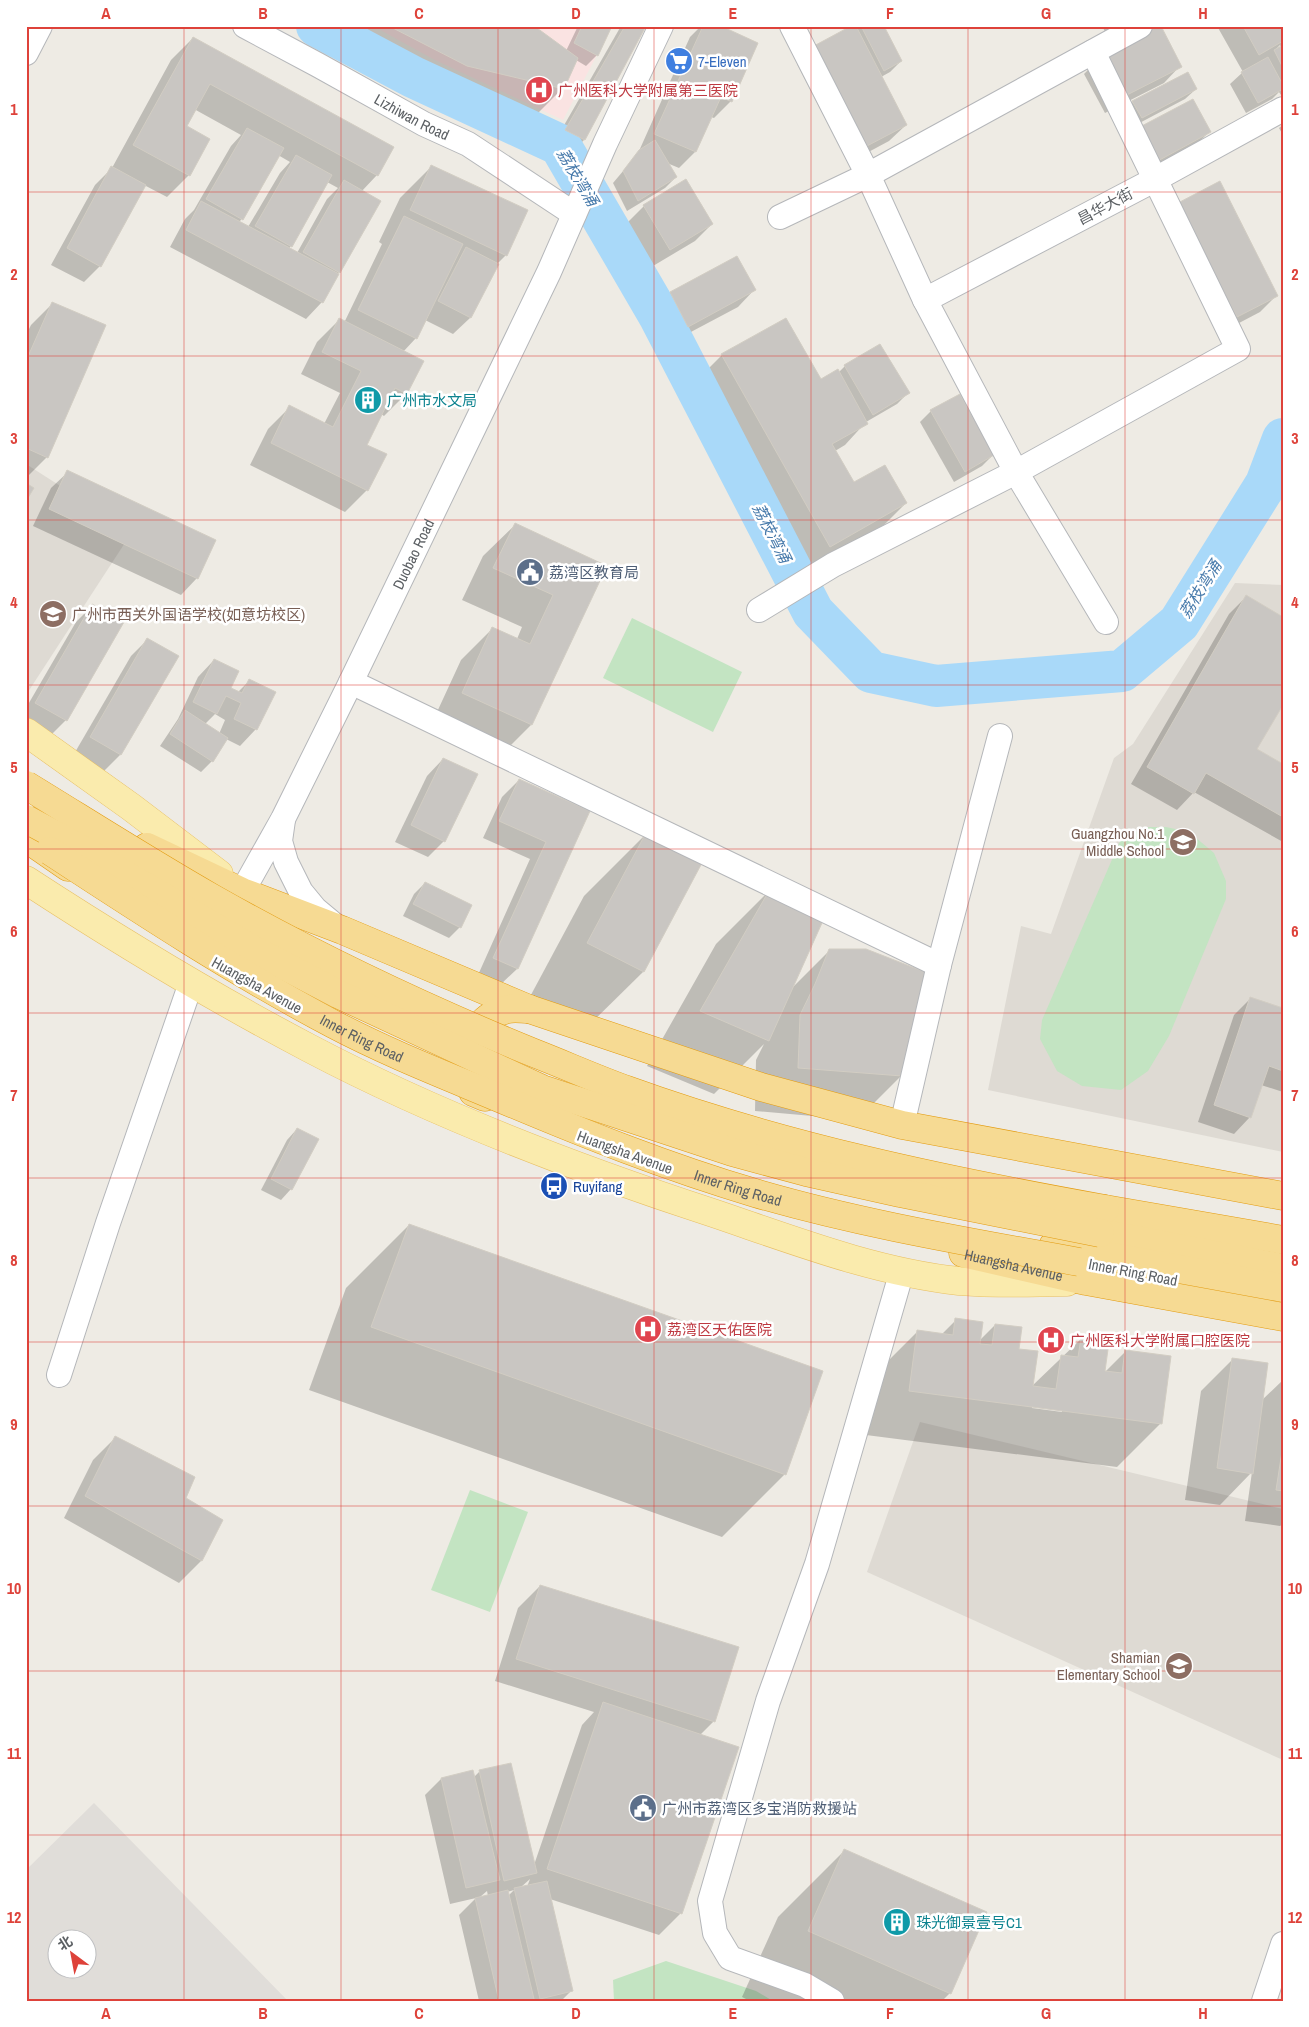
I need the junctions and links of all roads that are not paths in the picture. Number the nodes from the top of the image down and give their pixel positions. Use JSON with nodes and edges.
{"nodes":[{"id":1,"x":40,"y":26,"type":"edge"},
{"id":2,"x":245,"y":26,"type":"edge"},
{"id":3,"x":661,"y":26,"type":"edge"},
{"id":4,"x":792,"y":26,"type":"edge"},
{"id":5,"x":1140,"y":26,"type":"edge"},
{"id":6,"x":1093,"y":52,"type":"junction"},
{"id":7,"x":26,"y":53,"type":"edge"},
{"id":8,"x":1283,"y":109,"type":"edge"},
{"id":9,"x":868,"y":175,"type":"junction"},
{"id":10,"x":1154,"y":180,"type":"junction"},
{"id":11,"x":574,"y":214,"type":"junction"},
{"id":12,"x":780,"y":217,"type":"dead end"},
{"id":13,"x":926,"y":300,"type":"junction"},
{"id":14,"x":1016,"y":472,"type":"junction"},
{"id":15,"x":766,"y":606,"type":"dead end"},
{"id":16,"x":1106,"y":622,"type":"dead end"},
{"id":17,"x":351,"y":682,"type":"junction"},
{"id":18,"x":26,"y":732,"type":"edge"},
{"id":19,"x":1000,"y":736,"type":"dead end"},
{"id":20,"x":26,"y":774,"type":"edge"},
{"id":21,"x":26,"y":785,"type":"edge"},
{"id":22,"x":26,"y":819,"type":"edge"},
{"id":23,"x":283,"y":819,"type":"junction"},
{"id":24,"x":26,"y":836,"type":"edge"},
{"id":25,"x":26,"y":880,"type":"edge"},
{"id":26,"x":242,"y":892,"type":"junction"},
{"id":27,"x":159,"y":927,"type":"junction"},
{"id":28,"x":342,"y":930,"type":"junction"},
{"id":29,"x":939,"y":965,"type":"junction"},
{"id":30,"x":191,"y":983,"type":"junction"},
{"id":31,"x":528,"y":1009,"type":"junction"},
{"id":32,"x":473,"y":1092,"type":"junction"},
{"id":33,"x":461,"y":1120,"type":"junction"},
{"id":34,"x":902,"y":1125,"type":"junction"},
{"id":35,"x":1283,"y":1196,"type":"edge"},
{"id":36,"x":792,"y":1208,"type":"junction"},
{"id":37,"x":1102,"y":1221,"type":"junction"},
{"id":38,"x":1283,"y":1240,"type":"edge"},
{"id":39,"x":1283,"y":1268,"type":"edge"},
{"id":40,"x":902,"y":1271,"type":"junction"},
{"id":41,"x":1086,"y":1281,"type":"junction"},
{"id":42,"x":1283,"y":1288,"type":"edge"},
{"id":43,"x":1283,"y":1301,"type":"edge"},
{"id":44,"x":1283,"y":1317,"type":"edge"},
{"id":45,"x":59,"y":1375,"type":"dead end"},
{"id":46,"x":1283,"y":1944,"type":"edge"},
{"id":47,"x":832,"y":2001,"type":"edge"},
{"id":48,"x":1264,"y":2001,"type":"edge"}],
"edges":[{"from":1,"to":7,"type":"street"},
{"from":2,"to":11,"type":"street","name":"Lizhiwan Road"},
{"from":3,"to":11,"type":"street","name":"Duobao Road"},
{"from":4,"to":9,"type":"street"},
{"from":5,"to":6,"type":"street"},
{"from":6,"to":9,"type":"street"},
{"from":6,"to":10,"type":"street"},
{"from":8,"to":10,"type":"street","name":"昌华大街"},
{"from":9,"to":12,"type":"street"},
{"from":9,"to":13,"type":"street"},
{"from":10,"to":13,"type":"street","name":"昌华大街"},
{"from":10,"to":14,"type":"street"},
{"from":11,"to":17,"type":"street","name":"Duobao Road"},
{"from":13,"to":14,"type":"street"},
{"from":14,"to":15,"type":"street"},
{"from":14,"to":16,"type":"street"},
{"from":17,"to":23,"type":"street","name":"Duobao Road"},
{"from":17,"to":29,"type":"street"},
{"from":18,"to":26,"type":"main road"},
{"from":19,"to":29,"type":"street"},
{"from":20,"to":26,"type":"highway"},
{"from":21,"to":37,"type":"highway","bridge":true},
{"from":22,"to":37,"type":"highway","bridge":true},
{"from":23,"to":26,"type":"street","name":"Duobao Road"},
{"from":23,"to":28,"type":"street"},
{"from":24,"to":27,"type":"highway","name":"Huangsha Avenue"},
{"from":24,"to":43,"type":"highway","name":"Inner Ring Road","bridge":true},
{"from":25,"to":30,"type":"main road"},
{"from":26,"to":27,"type":"street"},
{"from":26,"to":28,"type":"highway"},
{"from":27,"to":32,"type":"main road","name":"Huangsha Avenue"},
{"from":28,"to":31,"type":"highway"},
{"from":29,"to":34,"type":"street"},
{"from":30,"to":33,"type":"main road"},
{"from":30,"to":45,"type":"street"},
{"from":31,"to":32,"type":"highway"},
{"from":31,"to":34,"type":"highway"},
{"from":32,"to":33,"type":"street"},
{"from":32,"to":36,"type":"highway","name":"Huangsha Avenue"},
{"from":33,"to":40,"type":"main road"},
{"from":34,"to":35,"type":"highway"},
{"from":36,"to":41,"type":"highway","name":"Huangsha Avenue"},
{"from":36,"to":42,"type":"highway"},
{"from":37,"to":38,"type":"highway"},
{"from":37,"to":39,"type":"highway"},
{"from":40,"to":41,"type":"main road"},
{"from":40,"to":47,"type":"street"},
{"from":41,"to":44,"type":"highway","name":"Huangsha Avenue"},
{"from":46,"to":48,"type":"street"}]}
